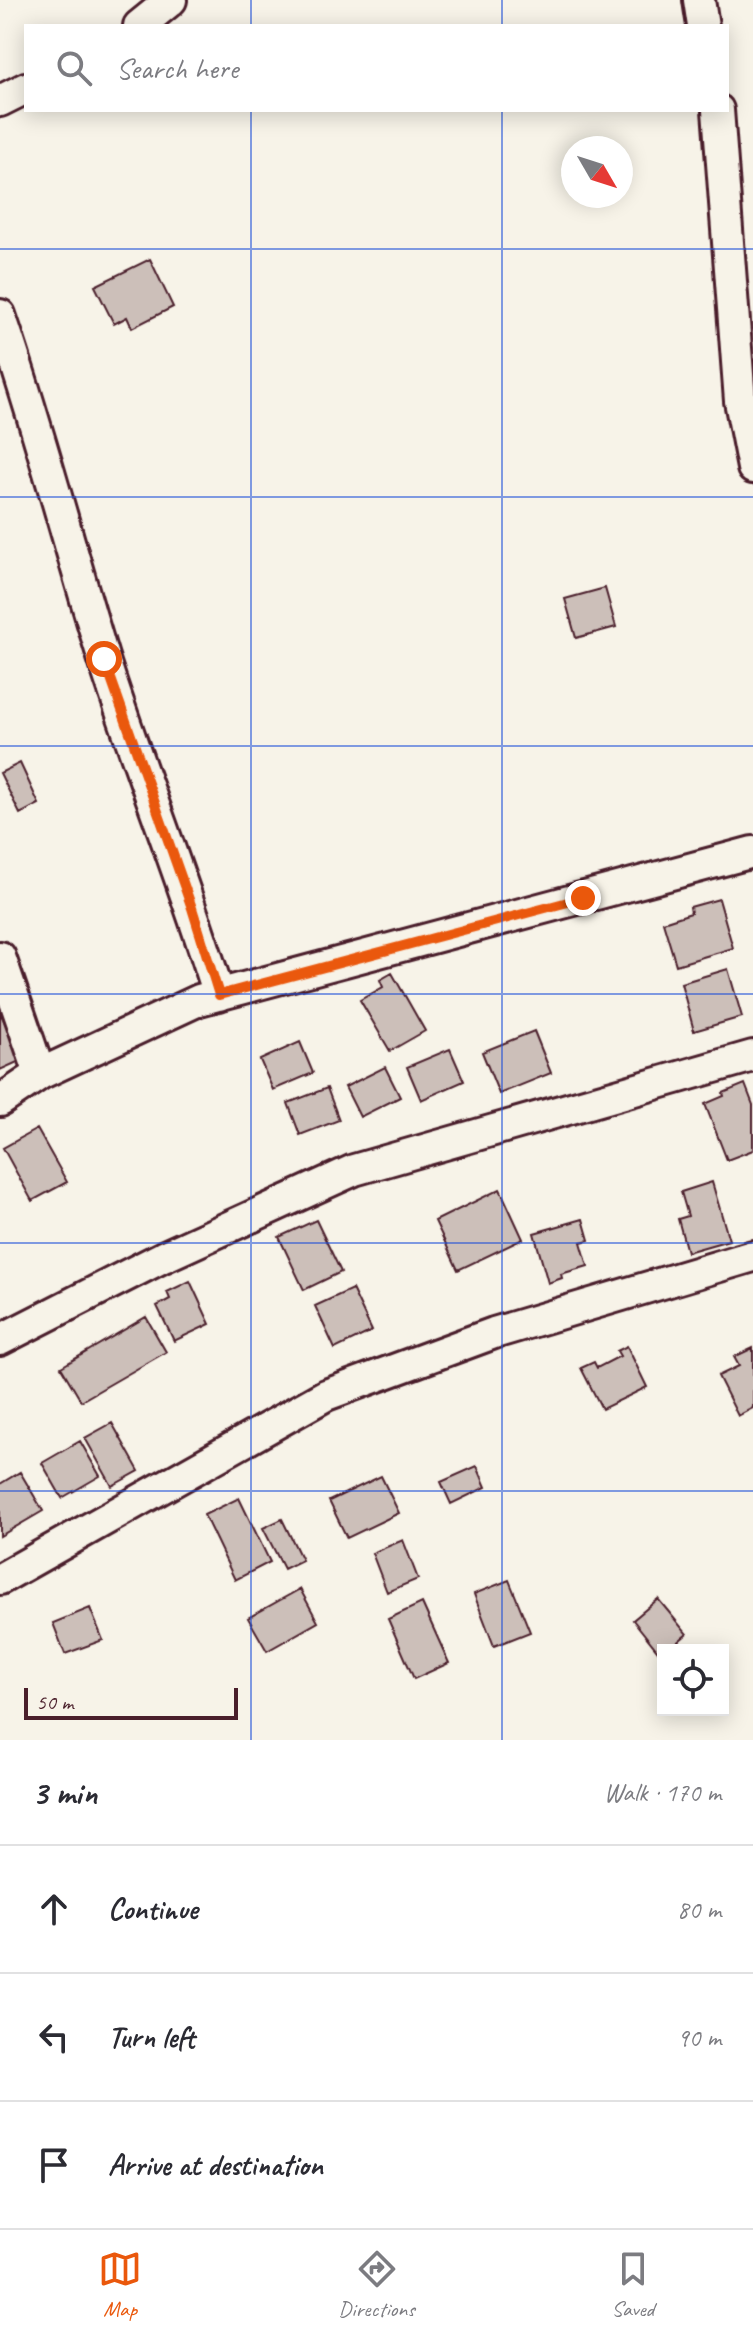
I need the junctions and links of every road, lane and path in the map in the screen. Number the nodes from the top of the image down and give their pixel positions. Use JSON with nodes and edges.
{"nodes":[{"id":1,"x":171,"y":0,"type":"edge"},
{"id":2,"x":699,"y":0,"type":"edge"},
{"id":3,"x":141,"y":24,"type":"edge"},
{"id":4,"x":703,"y":24,"type":"edge"},
{"id":5,"x":24,"y":89,"type":"edge"},
{"id":6,"x":0,"y":101,"type":"edge"},
{"id":7,"x":718,"y":112,"type":"edge"},
{"id":8,"x":0,"y":315,"type":"edge"},
{"id":9,"x":753,"y":468,"type":"edge"},
{"id":10,"x":753,"y":852,"type":"edge"},
{"id":11,"x":0,"y":957,"type":"edge"},
{"id":12,"x":219,"y":995,"type":"junction"},
{"id":13,"x":753,"y":1056,"type":"edge"},
{"id":14,"x":40,"y":1074,"type":"junction"},
{"id":15,"x":0,"y":1101,"type":"edge"},
{"id":16,"x":753,"y":1256,"type":"edge"},
{"id":17,"x":0,"y":1340,"type":"edge"},
{"id":18,"x":0,"y":1579,"type":"edge"}],
"edges":[{"from":1,"to":3,"type":"street"},
{"from":2,"to":4,"type":"street"},
{"from":5,"to":6,"type":"street"},
{"from":7,"to":9,"type":"street"},
{"from":8,"to":12,"type":"street"},
{"from":10,"to":12,"type":"street"},
{"from":11,"to":14,"type":"street"},
{"from":12,"to":14,"type":"street"},
{"from":13,"to":17,"type":"street"},
{"from":14,"to":15,"type":"street"},
{"from":16,"to":18,"type":"street"}]}
